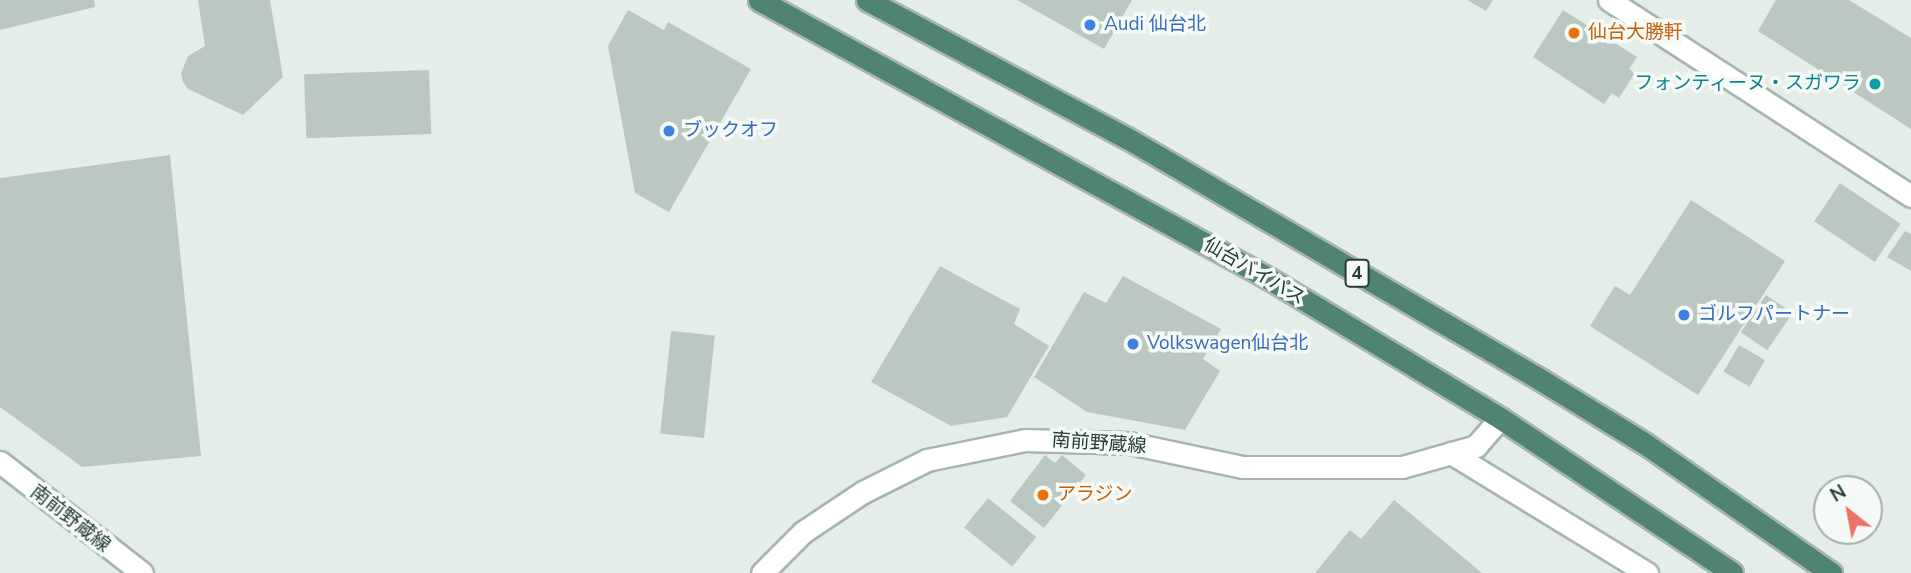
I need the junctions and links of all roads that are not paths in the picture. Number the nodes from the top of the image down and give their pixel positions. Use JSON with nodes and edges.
{"nodes":[{"id":1,"x":759,"y":0,"type":"edge"},
{"id":2,"x":867,"y":0,"type":"edge"},
{"id":3,"x":1609,"y":0,"type":"edge"},
{"id":4,"x":1911,"y":196,"type":"edge"},
{"id":5,"x":1500,"y":418,"type":"junction"},
{"id":6,"x":1451,"y":453,"type":"junction"},
{"id":7,"x":0,"y":463,"type":"edge"},
{"id":8,"x":142,"y":573,"type":"edge"},
{"id":9,"x":762,"y":573,"type":"edge"},
{"id":10,"x":1647,"y":573,"type":"edge"},
{"id":11,"x":1732,"y":573,"type":"edge"},
{"id":12,"x":1831,"y":573,"type":"edge"}],
"edges":[{"from":1,"to":5,"type":"highway","name":"仙台バイパス"},
{"from":2,"to":12,"type":"highway","number":"4"},
{"from":3,"to":4,"type":"street"},
{"from":5,"to":6,"type":"street","name":"南前野蔵線"},
{"from":5,"to":11,"type":"highway","name":"仙台バイパス"},
{"from":6,"to":9,"type":"street","name":"南前野蔵線"},
{"from":6,"to":10,"type":"street"},
{"from":7,"to":8,"type":"street","name":"南前野蔵線"}]}
